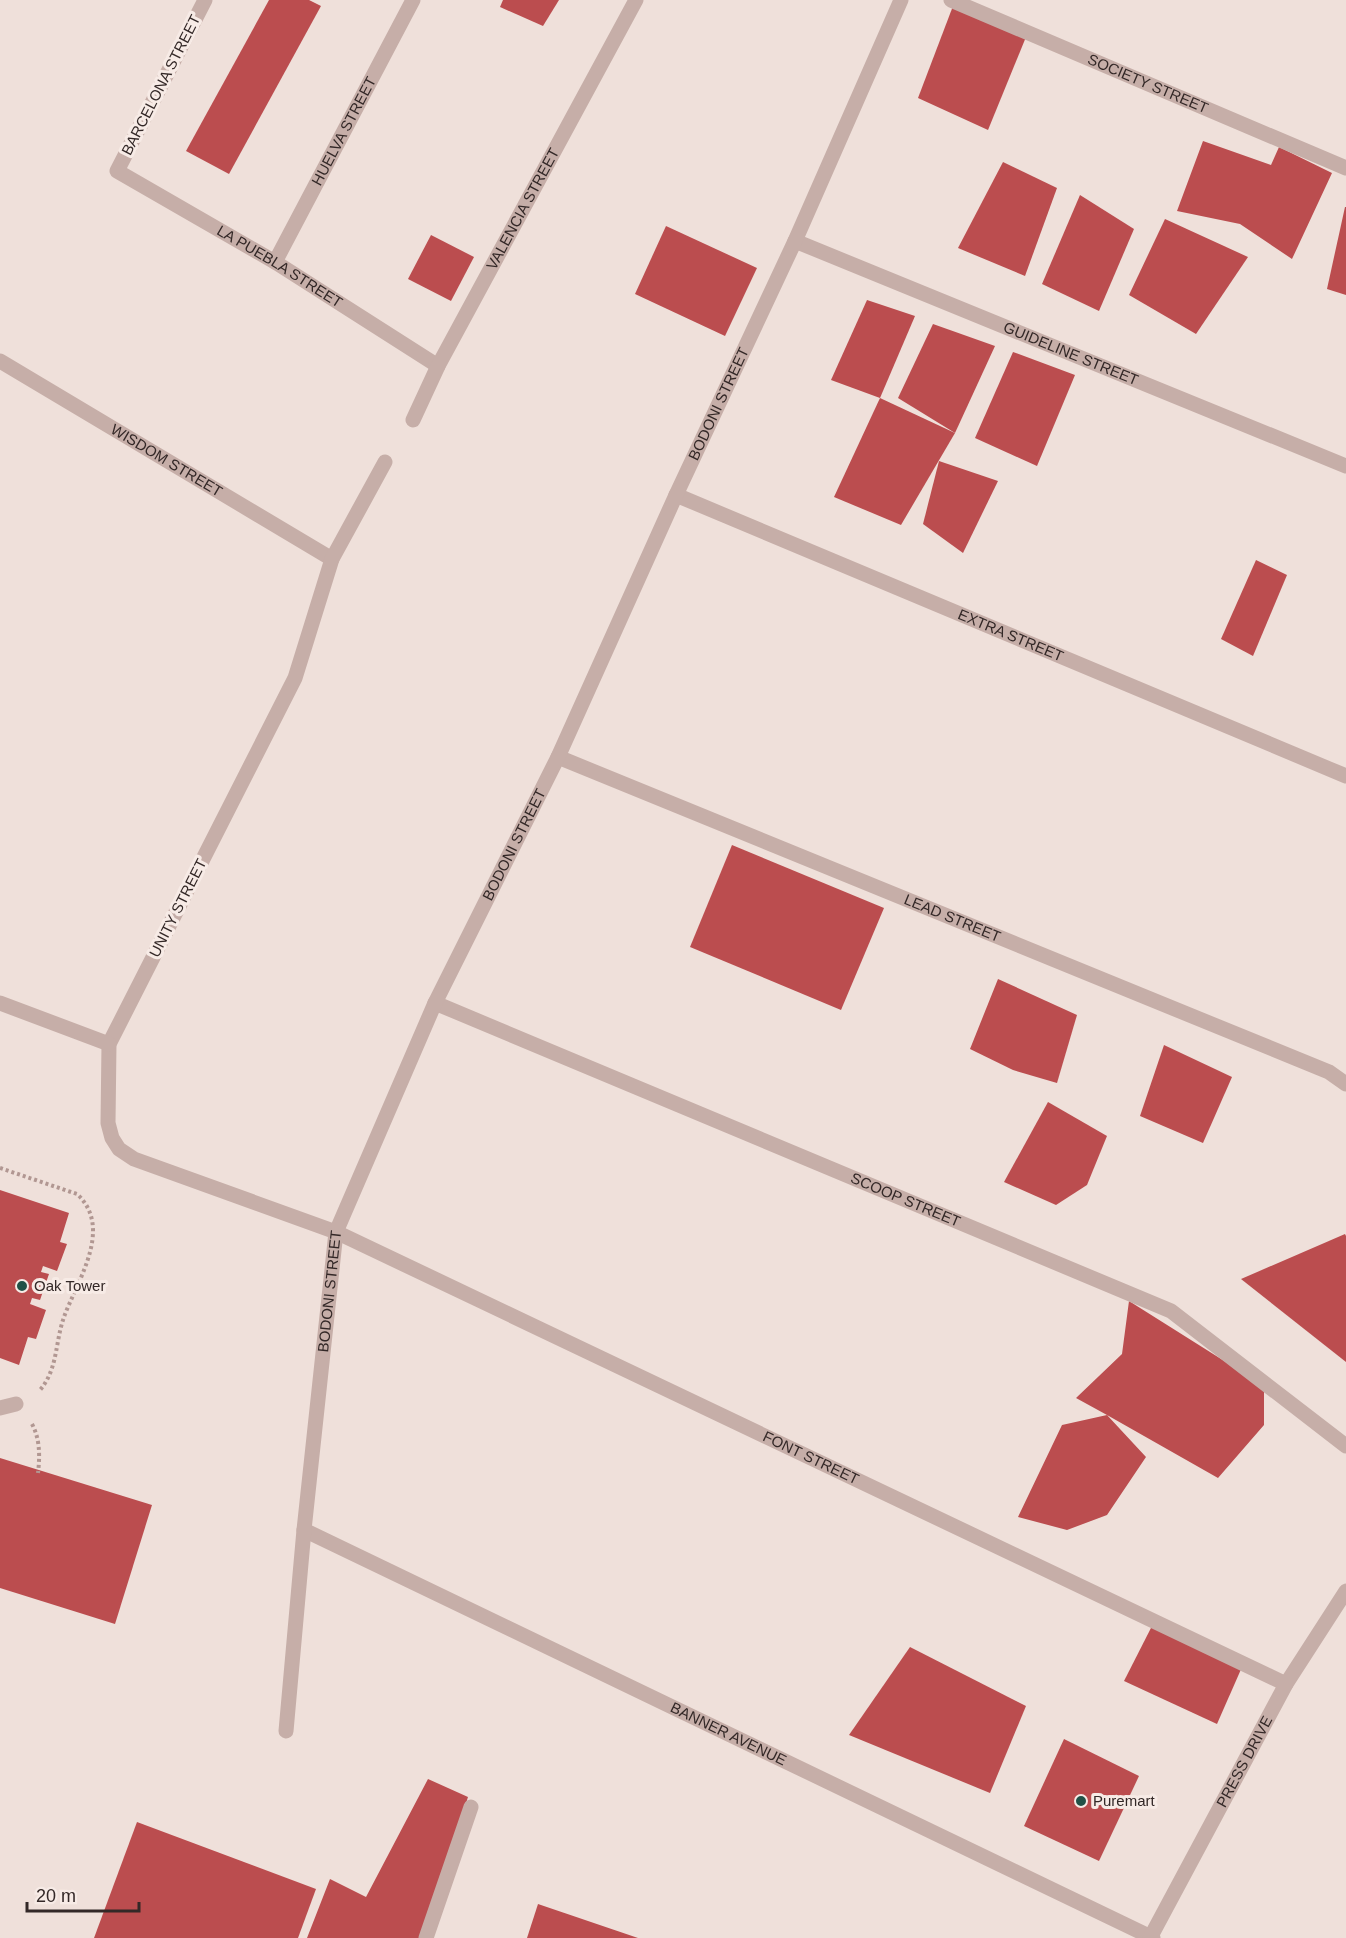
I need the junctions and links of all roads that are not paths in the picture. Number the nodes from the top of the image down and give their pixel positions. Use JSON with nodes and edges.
{"nodes":[{"id":1,"x":205,"y":0,"type":"edge"},
{"id":2,"x":413,"y":0,"type":"edge"},
{"id":3,"x":636,"y":0,"type":"edge"},
{"id":4,"x":901,"y":0,"type":"edge"},
{"id":5,"x":951,"y":0,"type":"edge"},
{"id":6,"x":1346,"y":168,"type":"edge"},
{"id":7,"x":117,"y":171,"type":"joint"},
{"id":8,"x":795,"y":242,"type":"junction"},
{"id":9,"x":276,"y":262,"type":"junction"},
{"id":10,"x":0,"y":361,"type":"edge"},
{"id":11,"x":438,"y":366,"type":"junction"},
{"id":12,"x":413,"y":420,"type":"dead end"},
{"id":13,"x":386,"y":462,"type":"dead end"},
{"id":14,"x":1346,"y":466,"type":"edge"},
{"id":15,"x":676,"y":495,"type":"junction"},
{"id":16,"x":333,"y":559,"type":"junction"},
{"id":17,"x":558,"y":757,"type":"junction"},
{"id":18,"x":1346,"y":776,"type":"edge"},
{"id":19,"x":0,"y":1003,"type":"edge"},
{"id":20,"x":435,"y":1003,"type":"junction"},
{"id":21,"x":109,"y":1044,"type":"junction"},
{"id":22,"x":1346,"y":1084,"type":"edge"},
{"id":23,"x":336,"y":1232,"type":"junction"},
{"id":24,"x":16,"y":1404,"type":"road end"},
{"id":25,"x":0,"y":1408,"type":"edge"},
{"id":26,"x":1346,"y":1446,"type":"edge"},
{"id":27,"x":304,"y":1530,"type":"junction"},
{"id":28,"x":1346,"y":1591,"type":"edge"},
{"id":29,"x":1286,"y":1684,"type":"junction"},
{"id":30,"x":286,"y":1731,"type":"dead end"},
{"id":31,"x":471,"y":1807,"type":"dead end"},
{"id":32,"x":426,"y":1938,"type":"edge"},
{"id":33,"x":1152,"y":1938,"type":"edge"}],
"edges":[{"from":1,"to":7,"type":"street","name":"BARCELONA STREET"},
{"from":2,"to":9,"type":"street","name":"HUELVA STREET"},
{"from":3,"to":11,"type":"street","name":"VALENCIA STREET"},
{"from":4,"to":8,"type":"street","name":"BODONI STREET"},
{"from":5,"to":6,"type":"street","name":"SOCIETY STREET"},
{"from":7,"to":9,"type":"street","name":"LA PUEBLA STREET"},
{"from":8,"to":14,"type":"street","name":"GUIDELINE STREET"},
{"from":8,"to":15,"type":"street","name":"BODONI STREET"},
{"from":9,"to":11,"type":"street","name":"LA PUEBLA STREET"},
{"from":10,"to":16,"type":"street","name":"WISDOM STREET"},
{"from":11,"to":12,"type":"street","name":"VALENCIA STREET"},
{"from":13,"to":16,"type":"street","name":"UNITY STREET"},
{"from":15,"to":17,"type":"street","name":"BODONI STREET"},
{"from":15,"to":18,"type":"street","name":"EXTRA STREET"},
{"from":16,"to":21,"type":"street","name":"UNITY STREET"},
{"from":17,"to":20,"type":"street","name":"BODONI STREET"},
{"from":17,"to":22,"type":"street","name":"LEAD STREET"},
{"from":19,"to":21,"type":"street"},
{"from":20,"to":23,"type":"street","name":"BODONI STREET"},
{"from":20,"to":26,"type":"street","name":"SCOOP STREET"},
{"from":21,"to":23,"type":"street","name":"UNITY STREET"},
{"from":23,"to":27,"type":"street","name":"BODONI STREET"},
{"from":23,"to":29,"type":"street","name":"FONT STREET"},
{"from":24,"to":25,"type":"street"},
{"from":27,"to":30,"type":"street","name":"BODONI STREET"},
{"from":27,"to":33,"type":"street","name":"BANNER AVENUE"},
{"from":28,"to":29,"type":"street","name":"PRESS DRIVE"},
{"from":29,"to":33,"type":"street","name":"PRESS DRIVE"},
{"from":31,"to":32,"type":"street"}]}
